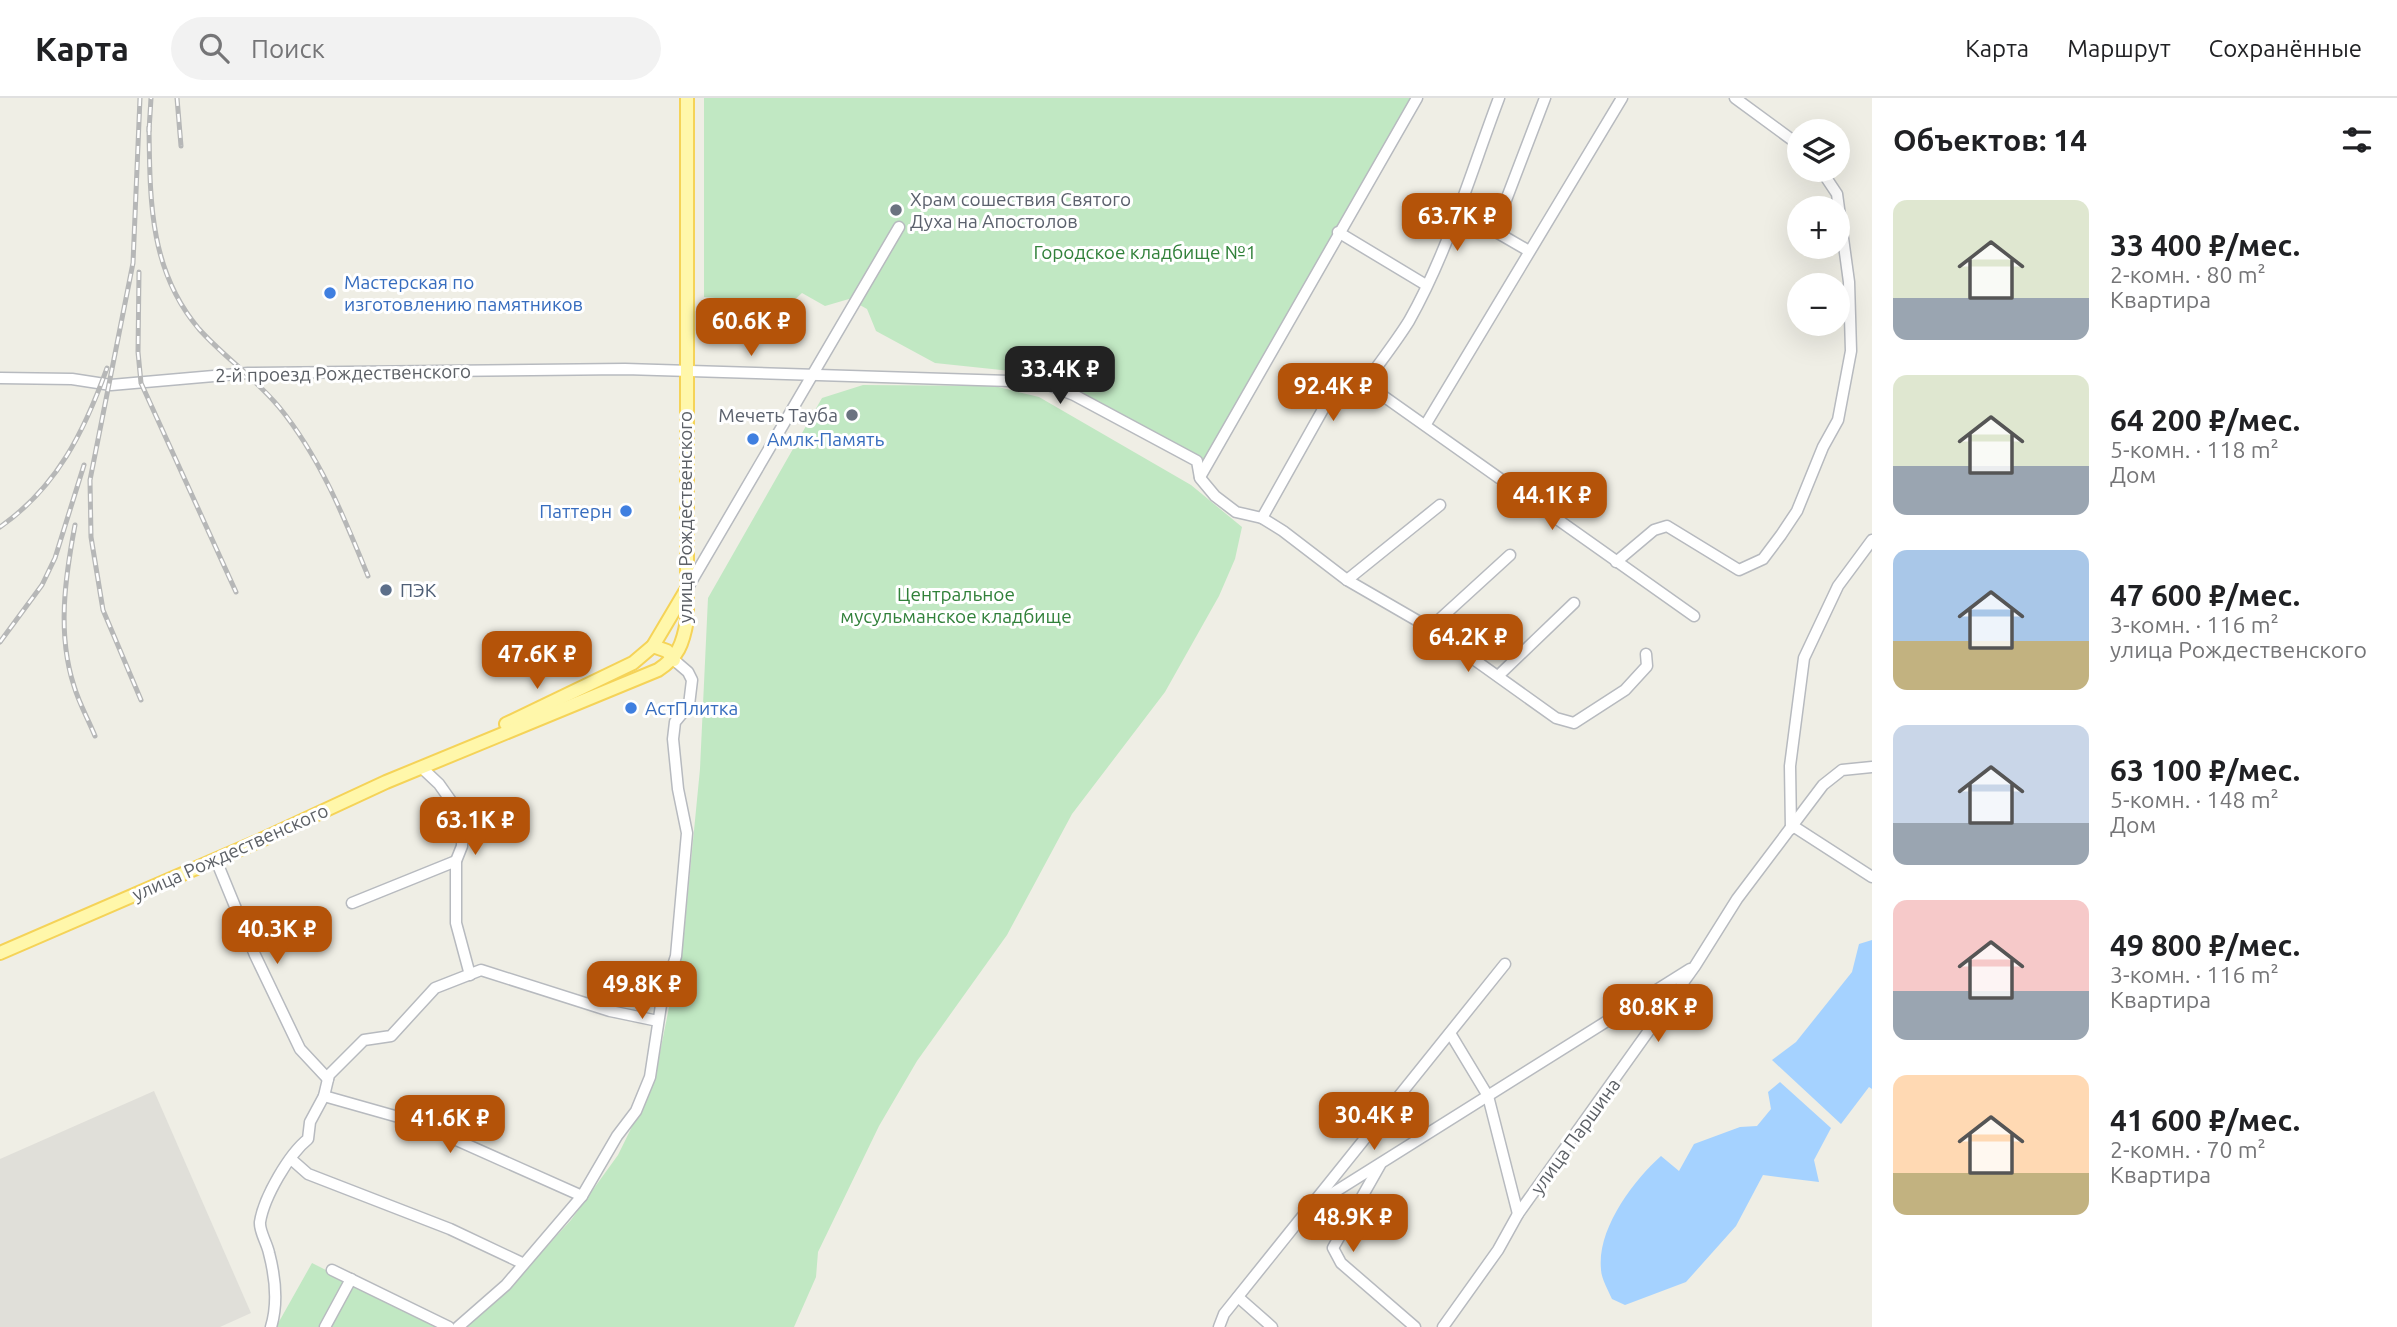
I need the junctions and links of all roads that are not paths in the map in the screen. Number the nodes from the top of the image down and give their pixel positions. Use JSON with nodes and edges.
{"nodes":[{"id":1,"x":687,"y":98,"type":"edge"},
{"id":2,"x":1418,"y":98,"type":"edge"},
{"id":3,"x":1499,"y":98,"type":"edge"},
{"id":4,"x":1545,"y":98,"type":"edge"},
{"id":5,"x":1622,"y":98,"type":"edge"},
{"id":6,"x":1735,"y":98,"type":"edge"},
{"id":7,"x":1787,"y":136,"type":"edge"},
{"id":8,"x":1829,"y":182,"type":"edge"},
{"id":9,"x":899,"y":227,"type":"dead end"},
{"id":10,"x":1338,"y":232,"type":"junction"},
{"id":11,"x":1529,"y":251,"type":"junction"},
{"id":12,"x":1426,"y":285,"type":"junction"},
{"id":13,"x":687,"y":371,"type":"junction"},
{"id":14,"x":814,"y":375,"type":"junction"},
{"id":15,"x":0,"y":377,"type":"edge"},
{"id":16,"x":1366,"y":382,"type":"junction"},
{"id":17,"x":1426,"y":424,"type":"junction"},
{"id":18,"x":1200,"y":478,"type":"junction"},
{"id":19,"x":1440,"y":505,"type":"dead end"},
{"id":20,"x":1262,"y":518,"type":"junction"},
{"id":21,"x":1872,"y":540,"type":"edge"},
{"id":22,"x":1510,"y":555,"type":"dead end"},
{"id":23,"x":1616,"y":562,"type":"junction"},
{"id":24,"x":1347,"y":580,"type":"junction"},
{"id":25,"x":685,"y":592,"type":"junction"},
{"id":26,"x":1574,"y":603,"type":"dead end"},
{"id":27,"x":1694,"y":617,"type":"dead end"},
{"id":28,"x":1430,"y":628,"type":"junction"},
{"id":29,"x":649,"y":650,"type":"junction"},
{"id":30,"x":1646,"y":654,"type":"dead end"},
{"id":31,"x":674,"y":660,"type":"junction"},
{"id":32,"x":658,"y":670,"type":"junction"},
{"id":33,"x":1498,"y":676,"type":"junction"},
{"id":34,"x":1872,"y":767,"type":"edge"},
{"id":35,"x":422,"y":768,"type":"junction"},
{"id":36,"x":386,"y":782,"type":"junction"},
{"id":37,"x":1792,"y":828,"type":"junction"},
{"id":38,"x":216,"y":860,"type":"junction"},
{"id":39,"x":456,"y":861,"type":"junction"},
{"id":40,"x":1872,"y":877,"type":"edge"},
{"id":41,"x":352,"y":902,"type":"dead end"},
{"id":42,"x":0,"y":953,"type":"edge"},
{"id":43,"x":1505,"y":964,"type":"dead end"},
{"id":44,"x":1695,"y":966,"type":"junction"},
{"id":45,"x":470,"y":975,"type":"junction"},
{"id":46,"x":658,"y":1021,"type":"junction"},
{"id":47,"x":1450,"y":1033,"type":"junction"},
{"id":48,"x":328,"y":1079,"type":"junction"},
{"id":49,"x":324,"y":1096,"type":"junction"},
{"id":50,"x":1488,"y":1096,"type":"junction"},
{"id":51,"x":291,"y":1159,"type":"junction"},
{"id":52,"x":1381,"y":1164,"type":"junction"},
{"id":53,"x":582,"y":1196,"type":"junction"},
{"id":54,"x":1308,"y":1209,"type":"junction"},
{"id":55,"x":1518,"y":1214,"type":"junction"},
{"id":56,"x":522,"y":1263,"type":"junction"},
{"id":57,"x":332,"y":1269,"type":"dead end"},
{"id":58,"x":351,"y":1279,"type":"junction"},
{"id":59,"x":1238,"y":1297,"type":"junction"},
{"id":60,"x":271,"y":1327,"type":"edge"},
{"id":61,"x":326,"y":1327,"type":"edge"},
{"id":62,"x":449,"y":1327,"type":"edge"},
{"id":63,"x":458,"y":1327,"type":"edge"},
{"id":64,"x":1219,"y":1327,"type":"edge"},
{"id":65,"x":1272,"y":1327,"type":"edge"},
{"id":66,"x":1415,"y":1327,"type":"edge"},
{"id":67,"x":1443,"y":1327,"type":"edge"}],
"edges":[{"from":1,"to":13,"type":"main road","name":"улица Рождественского"},
{"from":2,"to":10,"type":"street"},
{"from":3,"to":12,"type":"street"},
{"from":4,"to":11,"type":"street"},
{"from":5,"to":11,"type":"street"},
{"from":6,"to":7,"type":"street"},
{"from":8,"to":23,"type":"street"},
{"from":9,"to":14,"type":"street"},
{"from":10,"to":12,"type":"street"},
{"from":10,"to":18,"type":"street"},
{"from":11,"to":17,"type":"street"},
{"from":12,"to":16,"type":"street"},
{"from":13,"to":14,"type":"street","name":"2-й проезд Рождественского"},
{"from":13,"to":15,"type":"street","name":"2-й проезд Рождественского"},
{"from":13,"to":25,"type":"main road","name":"улица Рождественского"},
{"from":14,"to":18,"type":"street","name":"2-й проезд Рождественского"},
{"from":14,"to":25,"type":"street"},
{"from":16,"to":17,"type":"street"},
{"from":16,"to":20,"type":"street"},
{"from":17,"to":23,"type":"street"},
{"from":18,"to":20,"type":"street"},
{"from":19,"to":24,"type":"street"},
{"from":20,"to":24,"type":"street"},
{"from":21,"to":37,"type":"street"},
{"from":22,"to":28,"type":"street"},
{"from":23,"to":27,"type":"street"},
{"from":24,"to":28,"type":"street"},
{"from":25,"to":29,"type":"main road"},
{"from":25,"to":31,"type":"main road","name":"улица Рождественского"},
{"from":26,"to":33,"type":"street"},
{"from":28,"to":33,"type":"street"},
{"from":29,"to":31,"type":"main road"},
{"from":29,"to":32,"type":"main road"},
{"from":29,"to":36,"type":"main road"},
{"from":30,"to":33,"type":"street"},
{"from":31,"to":32,"type":"main road","name":"улица Рождественского"},
{"from":31,"to":46,"type":"street"},
{"from":32,"to":35,"type":"main road","name":"улица Рождественского"},
{"from":34,"to":37,"type":"street","name":"улица Паршина"},
{"from":35,"to":36,"type":"main road","name":"улица Рождественского"},
{"from":35,"to":39,"type":"street"},
{"from":36,"to":38,"type":"main road","name":"улица Рождественского"},
{"from":37,"to":40,"type":"street"},
{"from":37,"to":44,"type":"street","name":"улица Паршина"},
{"from":38,"to":42,"type":"main road","name":"улица Рождественского"},
{"from":38,"to":48,"type":"street"},
{"from":39,"to":41,"type":"street"},
{"from":39,"to":45,"type":"street"},
{"from":43,"to":47,"type":"street"},
{"from":44,"to":50,"type":"street"},
{"from":44,"to":55,"type":"street","name":"улица Паршина"},
{"from":45,"to":46,"type":"street"},
{"from":45,"to":48,"type":"street"},
{"from":46,"to":53,"type":"street"},
{"from":47,"to":50,"type":"street"},
{"from":47,"to":54,"type":"street"},
{"from":48,"to":49,"type":"street"},
{"from":49,"to":51,"type":"street"},
{"from":49,"to":53,"type":"street"},
{"from":50,"to":52,"type":"street"},
{"from":50,"to":55,"type":"street"},
{"from":51,"to":56,"type":"street"},
{"from":51,"to":60,"type":"street"},
{"from":52,"to":54,"type":"street"},
{"from":52,"to":66,"type":"street"},
{"from":53,"to":56,"type":"street"},
{"from":54,"to":59,"type":"street"},
{"from":55,"to":67,"type":"street","name":"улица Паршина"},
{"from":56,"to":63,"type":"street"},
{"from":57,"to":58,"type":"street"},
{"from":58,"to":61,"type":"street"},
{"from":58,"to":62,"type":"street"},
{"from":59,"to":64,"type":"street"},
{"from":59,"to":65,"type":"street"}]}
